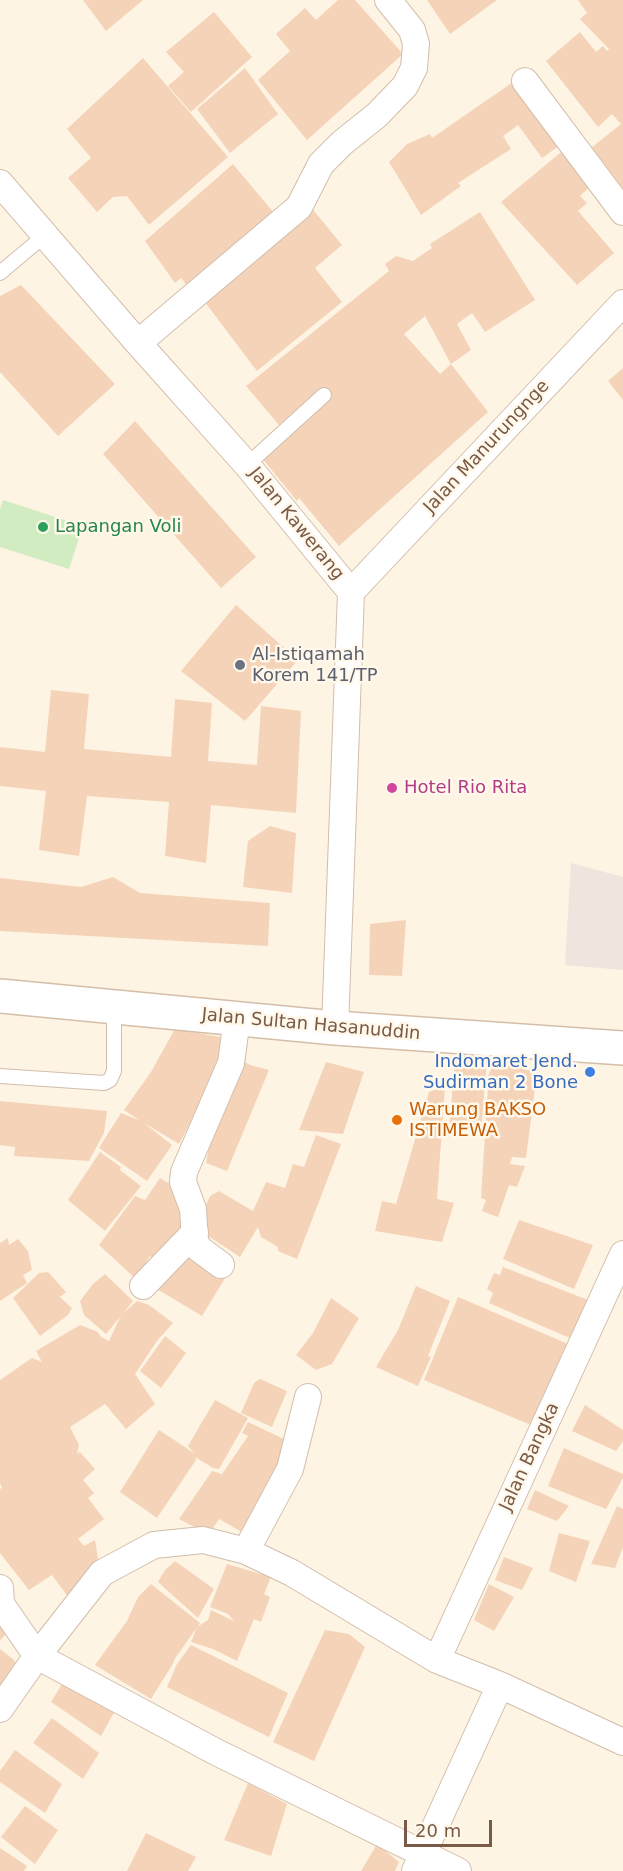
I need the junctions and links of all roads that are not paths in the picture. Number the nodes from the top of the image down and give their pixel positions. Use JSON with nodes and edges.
{"nodes":[{"id":1,"x":388,"y":0,"type":"edge"},
{"id":2,"x":525,"y":81,"type":"dead end"},
{"id":3,"x":0,"y":183,"type":"edge"},
{"id":4,"x":623,"y":212,"type":"edge"},
{"id":5,"x":44,"y":236,"type":"junction"},
{"id":6,"x":0,"y":273,"type":"edge"},
{"id":7,"x":619,"y":316,"type":"edge"},
{"id":8,"x":138,"y":344,"type":"junction"},
{"id":9,"x":324,"y":395,"type":"dead end"},
{"id":10,"x":247,"y":465,"type":"junction"},
{"id":11,"x":351,"y":592,"type":"junction"},
{"id":12,"x":0,"y":996,"type":"edge"},
{"id":13,"x":114,"y":1007,"type":"junction"},
{"id":14,"x":237,"y":1019,"type":"junction"},
{"id":15,"x":335,"y":1028,"type":"junction"},
{"id":16,"x":623,"y":1048,"type":"edge"},
{"id":17,"x":0,"y":1076,"type":"edge"},
{"id":18,"x":195,"y":1232,"type":"junction"},
{"id":19,"x":623,"y":1254,"type":"edge"},
{"id":20,"x":221,"y":1265,"type":"dead end"},
{"id":21,"x":143,"y":1286,"type":"dead end"},
{"id":22,"x":308,"y":1397,"type":"dead end"},
{"id":23,"x":246,"y":1551,"type":"junction"},
{"id":24,"x":0,"y":1588,"type":"edge"},
{"id":25,"x":37,"y":1656,"type":"junction"},
{"id":26,"x":437,"y":1660,"type":"junction"},
{"id":27,"x":500,"y":1686,"type":"junction"},
{"id":28,"x":0,"y":1709,"type":"edge"},
{"id":29,"x":623,"y":1742,"type":"edge"},
{"id":30,"x":419,"y":1862,"type":"edge"},
{"id":31,"x":458,"y":1871,"type":"edge"}],
"edges":[{"from":1,"to":8,"type":"street"},
{"from":2,"to":4,"type":"street"},
{"from":3,"to":5,"type":"street","name":"Jalan Kawerang"},
{"from":5,"to":6,"type":"lane"},
{"from":5,"to":8,"type":"street","name":"Jalan Kawerang"},
{"from":7,"to":11,"type":"street","name":"Jalan Manurungnge"},
{"from":8,"to":10,"type":"street","name":"Jalan Kawerang"},
{"from":9,"to":10,"type":"lane"},
{"from":10,"to":11,"type":"street","name":"Jalan Kawerang"},
{"from":11,"to":15,"type":"street","name":"Jalan Kawerang"},
{"from":12,"to":13,"type":"main road","name":"Jalan Sultan Hasanuddin"},
{"from":13,"to":14,"type":"main road","name":"Jalan Sultan Hasanuddin"},
{"from":13,"to":17,"type":"lane"},
{"from":14,"to":15,"type":"main road","name":"Jalan Sultan Hasanuddin"},
{"from":14,"to":18,"type":"street"},
{"from":15,"to":16,"type":"main road","name":"Jalan Sultan Hasanuddin"},
{"from":18,"to":20,"type":"street"},
{"from":18,"to":21,"type":"street"},
{"from":19,"to":26,"type":"street","name":"Jalan Bangka"},
{"from":22,"to":23,"type":"street"},
{"from":23,"to":25,"type":"street"},
{"from":23,"to":26,"type":"street"},
{"from":24,"to":25,"type":"street"},
{"from":25,"to":28,"type":"street"},
{"from":25,"to":30,"type":"street"},
{"from":26,"to":27,"type":"street"},
{"from":27,"to":29,"type":"street"},
{"from":27,"to":30,"type":"street"},
{"from":30,"to":31,"type":"street"}]}
